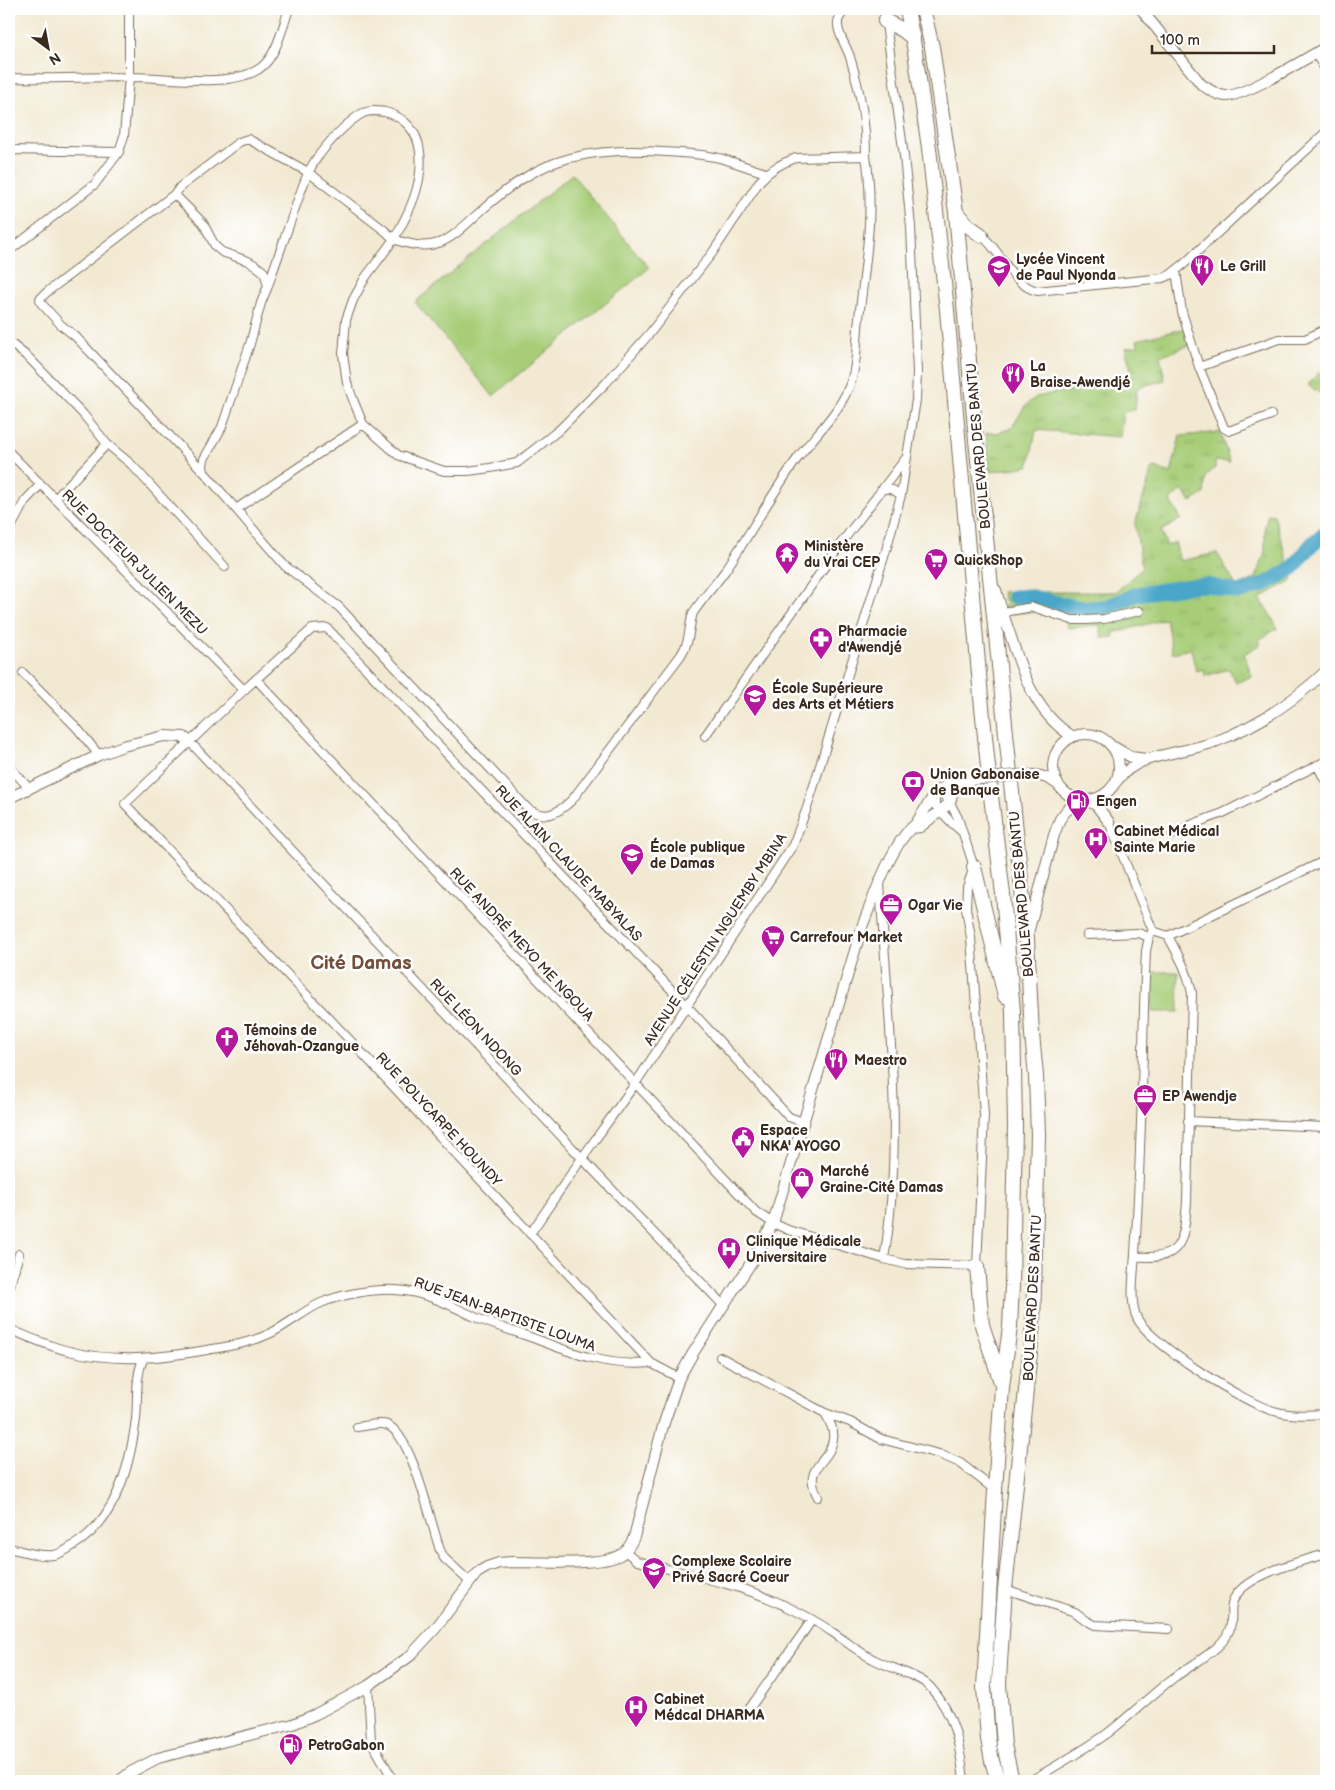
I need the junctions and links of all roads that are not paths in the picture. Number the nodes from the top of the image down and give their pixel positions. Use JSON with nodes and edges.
{"nodes":[{"id":1,"x":129,"y":9,"type":"edge"},
{"id":2,"x":289,"y":9,"type":"edge"},
{"id":3,"x":847,"y":9,"type":"edge"},
{"id":4,"x":907,"y":9,"type":"edge"},
{"id":5,"x":923,"y":9,"type":"edge"},
{"id":6,"x":930,"y":9,"type":"edge"},
{"id":7,"x":1141,"y":9,"type":"edge"},
{"id":8,"x":885,"y":15,"type":"edge"},
{"id":9,"x":928,"y":25,"type":"junction"},
{"id":10,"x":913,"y":38,"type":"junction"},
{"id":11,"x":1326,"y":47,"type":"edge"},
{"id":12,"x":1315,"y":53,"type":"junction"},
{"id":13,"x":1326,"y":71,"type":"edge"},
{"id":14,"x":129,"y":77,"type":"junction"},
{"id":15,"x":9,"y":78,"type":"edge"},
{"id":16,"x":1326,"y":132,"type":"edge"},
{"id":17,"x":9,"y":150,"type":"edge"},
{"id":18,"x":119,"y":152,"type":"junction"},
{"id":19,"x":866,"y":156,"type":"junction"},
{"id":20,"x":308,"y":172,"type":"junction"},
{"id":21,"x":766,"y":173,"type":"junction"},
{"id":22,"x":176,"y":193,"type":"junction"},
{"id":23,"x":956,"y":212,"type":"junction"},
{"id":24,"x":981,"y":236,"type":"junction"},
{"id":25,"x":394,"y":239,"type":"junction"},
{"id":26,"x":959,"y":246,"type":"junction"},
{"id":27,"x":9,"y":250,"type":"edge"},
{"id":28,"x":1176,"y":271,"type":"junction"},
{"id":29,"x":268,"y":286,"type":"junction"},
{"id":30,"x":1326,"y":329,"type":"edge"},
{"id":31,"x":9,"y":342,"type":"edge"},
{"id":32,"x":1199,"y":367,"type":"junction"},
{"id":33,"x":1272,"y":415,"type":"dead end"},
{"id":34,"x":363,"y":424,"type":"junction"},
{"id":35,"x":106,"y":444,"type":"junction"},
{"id":36,"x":9,"y":452,"type":"edge"},
{"id":37,"x":908,"y":454,"type":"junction"},
{"id":38,"x":204,"y":472,"type":"junction"},
{"id":39,"x":40,"y":485,"type":"junction"},
{"id":40,"x":881,"y":490,"type":"junction"},
{"id":41,"x":901,"y":495,"type":"junction"},
{"id":42,"x":55,"y":500,"type":"junction"},
{"id":43,"x":236,"y":510,"type":"junction"},
{"id":44,"x":9,"y":531,"type":"edge"},
{"id":45,"x":225,"y":567,"type":"dead end"},
{"id":46,"x":990,"y":569,"type":"junction"},
{"id":47,"x":1139,"y":611,"type":"dead end"},
{"id":48,"x":1003,"y":612,"type":"junction"},
{"id":49,"x":1326,"y":671,"type":"edge"},
{"id":50,"x":23,"y":673,"type":"dead end"},
{"id":51,"x":256,"y":679,"type":"junction"},
{"id":52,"x":244,"y":690,"type":"junction"},
{"id":53,"x":705,"y":736,"type":"dead end"},
{"id":54,"x":1072,"y":736,"type":"junction"},
{"id":55,"x":190,"y":742,"type":"junction"},
{"id":56,"x":1113,"y":747,"type":"junction"},
{"id":57,"x":99,"y":754,"type":"junction"},
{"id":58,"x":1056,"y":754,"type":"junction"},
{"id":59,"x":1148,"y":760,"type":"junction"},
{"id":60,"x":1326,"y":761,"type":"edge"},
{"id":61,"x":1317,"y":765,"type":"junction"},
{"id":62,"x":9,"y":766,"type":"edge"},
{"id":63,"x":1032,"y":774,"type":"junction"},
{"id":64,"x":959,"y":782,"type":"junction"},
{"id":65,"x":1326,"y":782,"type":"edge"},
{"id":66,"x":1058,"y":785,"type":"junction"},
{"id":67,"x":1112,"y":787,"type":"junction"},
{"id":68,"x":30,"y":789,"type":"junction"},
{"id":69,"x":937,"y":791,"type":"junction"},
{"id":70,"x":9,"y":798,"type":"edge"},
{"id":71,"x":1084,"y":799,"type":"junction"},
{"id":72,"x":950,"y":803,"type":"junction"},
{"id":73,"x":941,"y":811,"type":"junction"},
{"id":74,"x":1109,"y":822,"type":"junction"},
{"id":75,"x":911,"y":828,"type":"junction"},
{"id":76,"x":961,"y":831,"type":"junction"},
{"id":77,"x":1172,"y":835,"type":"dead end"},
{"id":78,"x":1326,"y":860,"type":"edge"},
{"id":79,"x":974,"y":867,"type":"junction"},
{"id":80,"x":880,"y":881,"type":"junction"},
{"id":81,"x":982,"y":902,"type":"junction"},
{"id":82,"x":966,"y":908,"type":"junction"},
{"id":83,"x":1151,"y":934,"type":"junction"},
{"id":84,"x":1087,"y":935,"type":"dead end"},
{"id":85,"x":1168,"y":936,"type":"junction"},
{"id":86,"x":1027,"y":939,"type":"junction"},
{"id":87,"x":687,"y":1006,"type":"junction"},
{"id":88,"x":1013,"y":1010,"type":"junction"},
{"id":89,"x":635,"y":1084,"type":"junction"},
{"id":90,"x":1188,"y":1121,"type":"junction"},
{"id":91,"x":803,"y":1122,"type":"junction"},
{"id":92,"x":1326,"y":1127,"type":"edge"},
{"id":93,"x":582,"y":1158,"type":"junction"},
{"id":94,"x":772,"y":1223,"type":"junction"},
{"id":95,"x":530,"y":1234,"type":"junction"},
{"id":96,"x":19,"y":1254,"type":"dead end"},
{"id":97,"x":1135,"y":1256,"type":"junction"},
{"id":98,"x":884,"y":1259,"type":"junction"},
{"id":99,"x":977,"y":1266,"type":"junction"},
{"id":100,"x":9,"y":1289,"type":"edge"},
{"id":101,"x":724,"y":1306,"type":"junction"},
{"id":102,"x":9,"y":1329,"type":"edge"},
{"id":103,"x":720,"y":1357,"type":"dead end"},
{"id":104,"x":143,"y":1359,"type":"junction"},
{"id":105,"x":651,"y":1364,"type":"junction"},
{"id":106,"x":679,"y":1378,"type":"junction"},
{"id":107,"x":1002,"y":1387,"type":"junction"},
{"id":108,"x":825,"y":1413,"type":"junction"},
{"id":109,"x":1326,"y":1414,"type":"edge"},
{"id":110,"x":357,"y":1427,"type":"dead end"},
{"id":111,"x":995,"y":1490,"type":"junction"},
{"id":112,"x":818,"y":1497,"type":"dead end"},
{"id":113,"x":9,"y":1548,"type":"edge"},
{"id":114,"x":625,"y":1551,"type":"junction"},
{"id":115,"x":1326,"y":1554,"type":"edge"},
{"id":116,"x":470,"y":1582,"type":"junction"},
{"id":117,"x":1006,"y":1589,"type":"junction"},
{"id":118,"x":812,"y":1620,"type":"junction"},
{"id":119,"x":1169,"y":1629,"type":"dead end"},
{"id":120,"x":368,"y":1686,"type":"junction"},
{"id":121,"x":745,"y":1716,"type":"dead end"},
{"id":122,"x":119,"y":1781,"type":"edge"},
{"id":123,"x":394,"y":1781,"type":"edge"},
{"id":124,"x":964,"y":1781,"type":"edge"},
{"id":125,"x":998,"y":1781,"type":"edge"},
{"id":126,"x":1012,"y":1781,"type":"edge"},
{"id":127,"x":1030,"y":1781,"type":"edge"}],
"edges":[{"from":1,"to":14,"type":"street"},
{"from":2,"to":14,"type":"street"},
{"from":3,"to":19,"type":"street"},
{"from":4,"to":10,"type":"highway","name":"BOULEVARD DES BANTU"},
{"from":5,"to":9,"type":"highway","name":"BOULEVARD DES BANTU"},
{"from":6,"to":9,"type":"highway"},
{"from":7,"to":12,"type":"main road"},
{"from":8,"to":10,"type":"highway"},
{"from":8,"to":37,"type":"street","name":"AVENUE CÉLESTIN NGUEMBY MBINA"},
{"from":9,"to":23,"type":"highway","name":"BOULEVARD DES BANTU"},
{"from":10,"to":88,"type":"highway","name":"BOULEVARD DES BANTU"},
{"from":11,"to":12,"type":"main road"},
{"from":12,"to":13,"type":"street"},
{"from":14,"to":15,"type":"street"},
{"from":14,"to":18,"type":"street"},
{"from":16,"to":28,"type":"street"},
{"from":17,"to":18,"type":"street"},
{"from":18,"to":27,"type":"street"},
{"from":19,"to":21,"type":"street"},
{"from":19,"to":43,"type":"street"},
{"from":20,"to":22,"type":"street"},
{"from":20,"to":25,"type":"street"},
{"from":20,"to":25,"type":"street"},
{"from":20,"to":29,"type":"street"},
{"from":21,"to":25,"type":"street"},
{"from":21,"to":34,"type":"street"},
{"from":22,"to":29,"type":"street"},
{"from":22,"to":38,"type":"street"},
{"from":23,"to":24,"type":"highway"},
{"from":23,"to":26,"type":"highway","name":"BOULEVARD DES BANTU"},
{"from":24,"to":26,"type":"highway"},
{"from":24,"to":28,"type":"street"},
{"from":25,"to":34,"type":"street"},
{"from":26,"to":46,"type":"highway","name":"BOULEVARD DES BANTU"},
{"from":28,"to":32,"type":"street"},
{"from":29,"to":38,"type":"street"},
{"from":30,"to":32,"type":"street"},
{"from":31,"to":35,"type":"street"},
{"from":32,"to":33,"type":"street"},
{"from":34,"to":43,"type":"street"},
{"from":35,"to":42,"type":"street"},
{"from":35,"to":45,"type":"street"},
{"from":36,"to":39,"type":"street","name":"RUE DOCTEUR JULIEN MEZU"},
{"from":37,"to":40,"type":"street"},
{"from":37,"to":41,"type":"street","name":"AVENUE CÉLESTIN NGUEMBY MBINA"},
{"from":38,"to":43,"type":"street"},
{"from":39,"to":42,"type":"street","name":"RUE DOCTEUR JULIEN MEZU"},
{"from":39,"to":44,"type":"street"},
{"from":40,"to":41,"type":"street"},
{"from":40,"to":53,"type":"street"},
{"from":41,"to":87,"type":"street","name":"AVENUE CÉLESTIN NGUEMBY MBINA"},
{"from":42,"to":52,"type":"street","name":"RUE DOCTEUR JULIEN MEZU"},
{"from":46,"to":48,"type":"main road"},
{"from":46,"to":86,"type":"highway","name":"BOULEVARD DES BANTU"},
{"from":47,"to":48,"type":"street"},
{"from":48,"to":54,"type":"main road"},
{"from":49,"to":59,"type":"main road"},
{"from":50,"to":57,"type":"street"},
{"from":51,"to":52,"type":"street"},
{"from":51,"to":87,"type":"street","name":"RUE ALAIN CLAUDE MABYALAS"},
{"from":51,"to":89,"type":"street","name":"RUE ANDRÉ MEYO ME NGOUA"},
{"from":52,"to":55,"type":"street"},
{"from":54,"to":56,"type":"main road"},
{"from":54,"to":58,"type":"main road"},
{"from":55,"to":57,"type":"main road"},
{"from":55,"to":93,"type":"street","name":"RUE LÉON NDONG"},
{"from":55,"to":95,"type":"street","name":"RUE POLYCARPE HOUNDY"},
{"from":56,"to":59,"type":"main road"},
{"from":56,"to":67,"type":"main road"},
{"from":57,"to":68,"type":"main road"},
{"from":58,"to":63,"type":"main road"},
{"from":58,"to":66,"type":"main road"},
{"from":59,"to":67,"type":"main road"},
{"from":60,"to":61,"type":"street"},
{"from":61,"to":65,"type":"street"},
{"from":61,"to":77,"type":"street"},
{"from":62,"to":68,"type":"street"},
{"from":63,"to":64,"type":"main road","bridge":true},
{"from":63,"to":66,"type":"main road"},
{"from":64,"to":69,"type":"main road"},
{"from":64,"to":72,"type":"main road"},
{"from":66,"to":71,"type":"main road"},
{"from":67,"to":71,"type":"main road"},
{"from":67,"to":74,"type":"main road"},
{"from":68,"to":70,"type":"main road"},
{"from":69,"to":72,"type":"street"},
{"from":69,"to":73,"type":"street"},
{"from":69,"to":75,"type":"main road"},
{"from":71,"to":74,"type":"main road"},
{"from":71,"to":86,"type":"main road"},
{"from":72,"to":73,"type":"main road"},
{"from":72,"to":76,"type":"street"},
{"from":73,"to":75,"type":"main road"},
{"from":73,"to":76,"type":"street"},
{"from":74,"to":83,"type":"street"},
{"from":75,"to":80,"type":"main road"},
{"from":76,"to":79,"type":"street"},
{"from":78,"to":85,"type":"street"},
{"from":79,"to":81,"type":"highway"},
{"from":79,"to":82,"type":"street"},
{"from":80,"to":91,"type":"main road"},
{"from":80,"to":98,"type":"street"},
{"from":81,"to":82,"type":"street"},
{"from":81,"to":88,"type":"highway"},
{"from":82,"to":99,"type":"street"},
{"from":83,"to":84,"type":"street"},
{"from":83,"to":85,"type":"street"},
{"from":83,"to":97,"type":"street"},
{"from":85,"to":90,"type":"street"},
{"from":86,"to":117,"type":"highway","name":"BOULEVARD DES BANTU"},
{"from":87,"to":89,"type":"street","name":"AVENUE CÉLESTIN NGUEMBY MBINA"},
{"from":87,"to":91,"type":"street","name":"RUE ALAIN CLAUDE MABYALAS"},
{"from":88,"to":107,"type":"highway","name":"BOULEVARD DES BANTU"},
{"from":89,"to":93,"type":"street","name":"AVENUE CÉLESTIN NGUEMBY MBINA"},
{"from":89,"to":94,"type":"street","name":"RUE ANDRÉ MEYO ME NGOUA"},
{"from":90,"to":92,"type":"street"},
{"from":90,"to":97,"type":"street"},
{"from":91,"to":94,"type":"main road"},
{"from":93,"to":95,"type":"street","name":"AVENUE CÉLESTIN NGUEMBY MBINA"},
{"from":93,"to":101,"type":"street","name":"RUE LÉON NDONG"},
{"from":94,"to":98,"type":"street","name":"RUE ANDRÉ MEYO ME NGOUA"},
{"from":94,"to":101,"type":"main road"},
{"from":95,"to":105,"type":"street","name":"RUE POLYCARPE HOUNDY"},
{"from":96,"to":100,"type":"street"},
{"from":97,"to":109,"type":"street"},
{"from":98,"to":99,"type":"street","name":"RUE ANDRÉ MEYO ME NGOUA"},
{"from":99,"to":107,"type":"highway"},
{"from":101,"to":106,"type":"main road"},
{"from":102,"to":104,"type":"street","name":"RUE JEAN-BAPTISTE LOUMA"},
{"from":103,"to":108,"type":"street"},
{"from":104,"to":105,"type":"street","name":"RUE JEAN-BAPTISTE LOUMA"},
{"from":104,"to":113,"type":"street"},
{"from":105,"to":106,"type":"street","name":"RUE POLYCARPE HOUNDY"},
{"from":106,"to":114,"type":"main road"},
{"from":107,"to":111,"type":"highway","name":"BOULEVARD DES BANTU"},
{"from":108,"to":111,"type":"street"},
{"from":108,"to":112,"type":"street"},
{"from":110,"to":116,"type":"street"},
{"from":111,"to":125,"type":"highway","name":"BOULEVARD DES BANTU"},
{"from":114,"to":116,"type":"main road"},
{"from":114,"to":118,"type":"street"},
{"from":115,"to":127,"type":"street"},
{"from":116,"to":120,"type":"main road"},
{"from":117,"to":119,"type":"street"},
{"from":117,"to":126,"type":"highway","name":"BOULEVARD DES BANTU"},
{"from":118,"to":121,"type":"street"},
{"from":118,"to":124,"type":"street"},
{"from":120,"to":122,"type":"main road"},
{"from":120,"to":123,"type":"street"}]}
